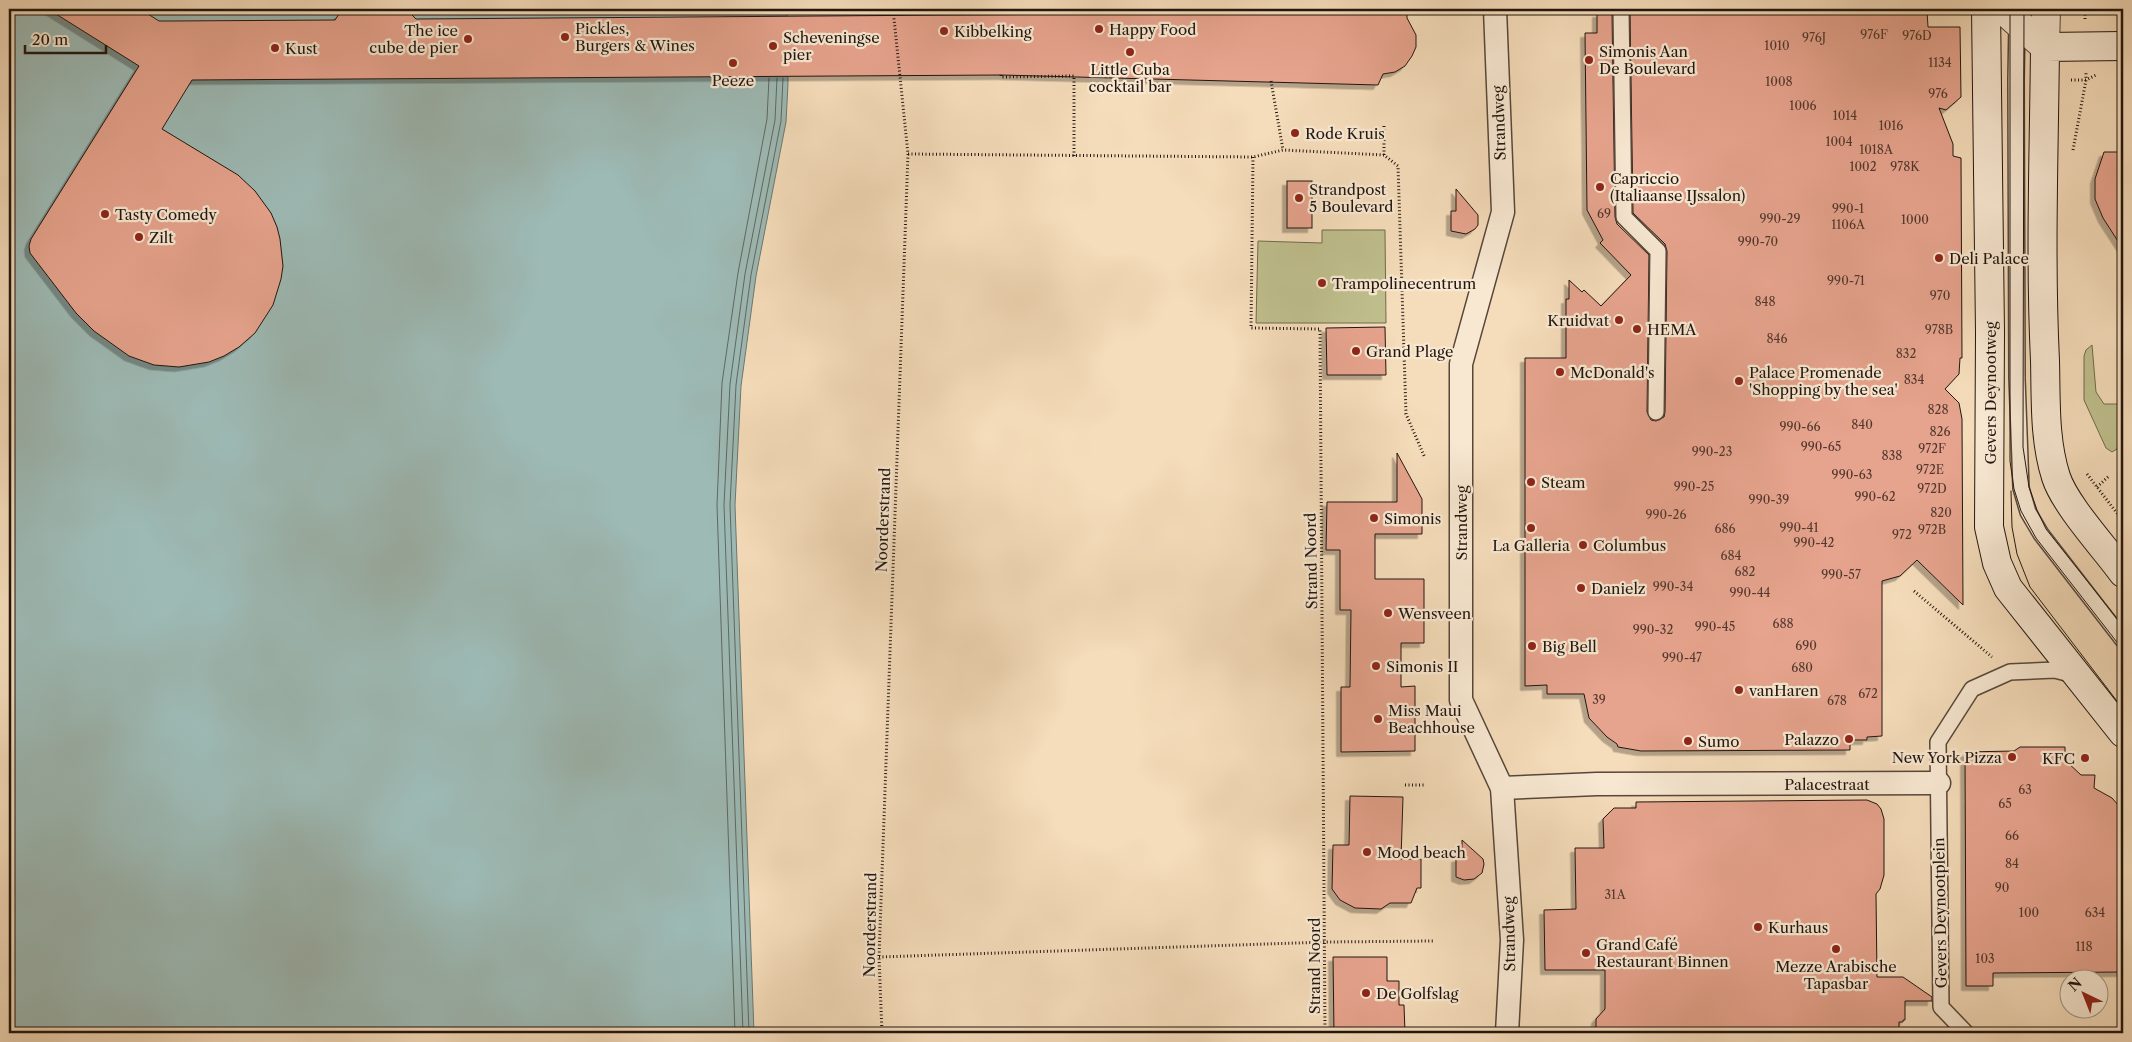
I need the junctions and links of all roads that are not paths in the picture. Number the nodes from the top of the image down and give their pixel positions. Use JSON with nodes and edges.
{"nodes":[{"id":1,"x":1495,"y":9,"type":"edge"},
{"id":2,"x":1986,"y":9,"type":"edge"},
{"id":3,"x":2046,"y":9,"type":"edge"},
{"id":4,"x":1621,"y":13,"type":"edge"},
{"id":5,"x":2012,"y":13,"type":"edge"},
{"id":6,"x":2123,"y":46,"type":"edge"},
{"id":7,"x":2045,"y":47,"type":"junction"},
{"id":8,"x":1656,"y":412,"type":"dead end"},
{"id":9,"x":2123,"y":573,"type":"edge"},
{"id":10,"x":2123,"y":640,"type":"edge"},
{"id":11,"x":2077,"y":675,"type":"junction"},
{"id":12,"x":2123,"y":733,"type":"edge"},
{"id":13,"x":1939,"y":783,"type":"junction"},
{"id":14,"x":1502,"y":788,"type":"junction"},
{"id":15,"x":1508,"y":1033,"type":"edge"},
{"id":16,"x":1966,"y":1033,"type":"edge"}],
"edges":[{"from":1,"to":14,"type":"street","name":"Strandweg"},
{"from":2,"to":11,"type":"main road","name":"Gevers Deynootweg"},
{"from":3,"to":7,"type":"main road"},
{"from":4,"to":8,"type":"lane"},
{"from":5,"to":7,"type":"main road"},
{"from":5,"to":10,"type":"lane","name":"Gevers Deynootweg"},
{"from":6,"to":7,"type":"main road"},
{"from":7,"to":9,"type":"main road"},
{"from":11,"to":12,"type":"main road","name":"Gevers Deynootweg"},
{"from":11,"to":13,"type":"lane"},
{"from":13,"to":14,"type":"street","name":"Palacestraat"},
{"from":13,"to":16,"type":"lane","name":"Gevers Deynootplein"},
{"from":14,"to":15,"type":"street","name":"Strandweg"}]}
